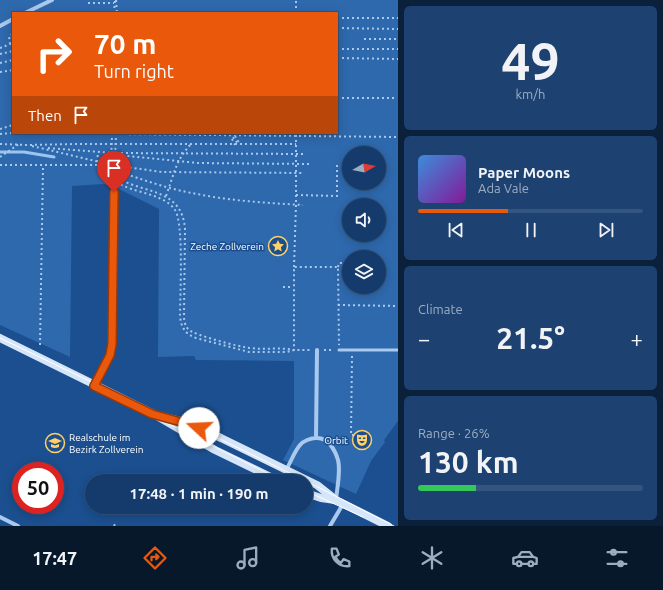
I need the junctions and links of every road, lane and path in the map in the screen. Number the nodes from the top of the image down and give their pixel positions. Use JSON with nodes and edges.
{"nodes":[{"id":1,"x":52,"y":0,"type":"edge"},
{"id":2,"x":296,"y":0,"type":"edge"},
{"id":3,"x":115,"y":1,"type":"edge"},
{"id":4,"x":88,"y":3,"type":"dead end"},
{"id":5,"x":27,"y":12,"type":"edge"},
{"id":6,"x":115,"y":12,"type":"edge"},
{"id":7,"x":296,"y":12,"type":"edge"},
{"id":8,"x":338,"y":18,"type":"edge"},
{"id":9,"x":398,"y":18,"type":"edge"},
{"id":10,"x":12,"y":20,"type":"edge"},
{"id":11,"x":0,"y":26,"type":"edge"},
{"id":12,"x":338,"y":28,"type":"edge"},
{"id":13,"x":398,"y":29,"type":"edge"},
{"id":14,"x":12,"y":34,"type":"edge"},
{"id":15,"x":364,"y":39,"type":"dead end"},
{"id":16,"x":398,"y":39,"type":"edge"},
{"id":17,"x":10,"y":44,"type":"joint"},
{"id":18,"x":0,"y":48,"type":"edge"},
{"id":19,"x":338,"y":49,"type":"edge"},
{"id":20,"x":398,"y":49,"type":"edge"},
{"id":21,"x":12,"y":51,"type":"edge"},
{"id":22,"x":0,"y":54,"type":"edge"},
{"id":23,"x":338,"y":58,"type":"edge"},
{"id":24,"x":398,"y":58,"type":"edge"},
{"id":25,"x":12,"y":60,"type":"edge"},
{"id":26,"x":0,"y":63,"type":"edge"},
{"id":27,"x":12,"y":70,"type":"edge"},
{"id":28,"x":0,"y":72,"type":"edge"},
{"id":29,"x":338,"y":98,"type":"edge"},
{"id":30,"x":396,"y":98,"type":"dead end"},
{"id":31,"x":12,"y":125,"type":"edge"},
{"id":32,"x":0,"y":129,"type":"edge"},
{"id":33,"x":12,"y":133,"type":"edge"},
{"id":34,"x":0,"y":134,"type":"edge"},
{"id":35,"x":112,"y":134,"type":"edge"},
{"id":36,"x":116,"y":134,"type":"edge"},
{"id":37,"x":231,"y":134,"type":"edge"},
{"id":38,"x":296,"y":134,"type":"edge"},
{"id":39,"x":235,"y":136,"type":"dead end"},
{"id":40,"x":396,"y":138,"type":"dead end"},
{"id":41,"x":232,"y":139,"type":"dead end"},
{"id":42,"x":0,"y":144,"type":"edge"},
{"id":43,"x":18,"y":144,"type":"junction"},
{"id":44,"x":112,"y":144,"type":"junction"},
{"id":45,"x":116,"y":144,"type":"junction"},
{"id":46,"x":191,"y":144,"type":"junction"},
{"id":47,"x":238,"y":144,"type":"junction"},
{"id":48,"x":296,"y":144,"type":"junction"},
{"id":49,"x":28,"y":145,"type":"junction"},
{"id":50,"x":41,"y":147,"type":"junction"},
{"id":51,"x":98,"y":153,"type":"junction"},
{"id":52,"x":112,"y":153,"type":"junction"},
{"id":53,"x":116,"y":154,"type":"junction"},
{"id":54,"x":183,"y":154,"type":"junction"},
{"id":55,"x":296,"y":154,"type":"junction"},
{"id":56,"x":304,"y":154,"type":"dead end"},
{"id":57,"x":0,"y":157,"type":"edge"},
{"id":58,"x":97,"y":162,"type":"junction"},
{"id":59,"x":179,"y":162,"type":"junction"},
{"id":60,"x":296,"y":164,"type":"junction"},
{"id":61,"x":310,"y":164,"type":"dead end"},
{"id":62,"x":337,"y":164,"type":"dead end"},
{"id":63,"x":0,"y":165,"type":"edge"},
{"id":64,"x":112,"y":165,"type":"junction"},
{"id":65,"x":43,"y":166,"type":"junction"},
{"id":66,"x":116,"y":166,"type":"junction"},
{"id":67,"x":112,"y":169,"type":"junction"},
{"id":68,"x":116,"y":171,"type":"junction"},
{"id":69,"x":174,"y":172,"type":"junction"},
{"id":70,"x":296,"y":173,"type":"junction"},
{"id":71,"x":304,"y":173,"type":"dead end"},
{"id":72,"x":169,"y":188,"type":"junction"},
{"id":73,"x":114,"y":192,"type":"dead end"},
{"id":74,"x":296,"y":195,"type":"junction"},
{"id":75,"x":166,"y":196,"type":"junction"},
{"id":76,"x":296,"y":204,"type":"junction"},
{"id":77,"x":303,"y":205,"type":"dead end"},
{"id":78,"x":342,"y":262,"type":"edge"},
{"id":79,"x":338,"y":267,"type":"junction"},
{"id":80,"x":294,"y":268,"type":"junction"},
{"id":81,"x":283,"y":287,"type":"dead end"},
{"id":82,"x":294,"y":287,"type":"junction"},
{"id":83,"x":338,"y":305,"type":"junction"},
{"id":84,"x":398,"y":306,"type":"edge"},
{"id":85,"x":0,"y":338,"type":"edge"},
{"id":86,"x":40,"y":345,"type":"dead end"},
{"id":87,"x":317,"y":350,"type":"dead end"},
{"id":88,"x":339,"y":350,"type":"joint"},
{"id":89,"x":352,"y":350,"type":"junction"},
{"id":90,"x":398,"y":350,"type":"edge"},
{"id":91,"x":287,"y":352,"type":"dead end"},
{"id":92,"x":94,"y":386,"type":"junction"},
{"id":93,"x":152,"y":414,"type":"junction"},
{"id":94,"x":371,"y":435,"type":"dead end"},
{"id":95,"x":316,"y":438,"type":"junction"},
{"id":96,"x":286,"y":470,"type":"junction"},
{"id":97,"x":265,"y":474,"type":"edge"},
{"id":98,"x":313,"y":495,"type":"edge"},
{"id":99,"x":340,"y":502,"type":"junction"},
{"id":100,"x":0,"y":517,"type":"edge"},
{"id":101,"x":18,"y":526,"type":"edge"},
{"id":102,"x":330,"y":526,"type":"edge"},
{"id":103,"x":388,"y":526,"type":"edge"}],
"edges":[{"from":1,"to":5,"type":"street"},
{"from":2,"to":7,"type":"path"},
{"from":3,"to":4,"type":"path"},
{"from":3,"to":6,"type":"path"},
{"from":8,"to":9,"type":"path"},
{"from":10,"to":11,"type":"street"},
{"from":12,"to":13,"type":"path"},
{"from":14,"to":17,"type":"path"},
{"from":15,"to":16,"type":"path"},
{"from":17,"to":18,"type":"path"},
{"from":19,"to":20,"type":"path"},
{"from":21,"to":22,"type":"path"},
{"from":23,"to":24,"type":"path"},
{"from":25,"to":26,"type":"path"},
{"from":27,"to":28,"type":"path"},
{"from":29,"to":30,"type":"path"},
{"from":31,"to":32,"type":"path"},
{"from":33,"to":34,"type":"path"},
{"from":35,"to":44,"type":"path"},
{"from":36,"to":45,"type":"path"},
{"from":37,"to":47,"type":"path"},
{"from":38,"to":40,"type":"path"},
{"from":38,"to":48,"type":"path"},
{"from":39,"to":47,"type":"path"},
{"from":41,"to":47,"type":"path"},
{"from":42,"to":43,"type":"path"},
{"from":43,"to":49,"type":"path"},
{"from":43,"to":57,"type":"path"},
{"from":44,"to":45,"type":"path"},
{"from":44,"to":49,"type":"path"},
{"from":44,"to":52,"type":"path"},
{"from":45,"to":46,"type":"path"},
{"from":45,"to":53,"type":"path"},
{"from":46,"to":47,"type":"path"},
{"from":46,"to":54,"type":"path"},
{"from":47,"to":48,"type":"path"},
{"from":48,"to":55,"type":"path"},
{"from":49,"to":50,"type":"path"},
{"from":50,"to":51,"type":"path"},
{"from":50,"to":58,"type":"path"},
{"from":51,"to":52,"type":"path"},
{"from":51,"to":58,"type":"path"},
{"from":52,"to":53,"type":"path"},
{"from":52,"to":64,"type":"path"},
{"from":53,"to":54,"type":"path"},
{"from":53,"to":59,"type":"path"},
{"from":53,"to":66,"type":"path"},
{"from":54,"to":55,"type":"path"},
{"from":54,"to":59,"type":"path"},
{"from":55,"to":56,"type":"path"},
{"from":55,"to":60,"type":"path"},
{"from":58,"to":64,"type":"path"},
{"from":59,"to":60,"type":"path"},
{"from":59,"to":69,"type":"path"},
{"from":60,"to":61,"type":"path"},
{"from":60,"to":70,"type":"path"},
{"from":62,"to":74,"type":"path"},
{"from":63,"to":65,"type":"path"},
{"from":64,"to":65,"type":"path"},
{"from":64,"to":66,"type":"path"},
{"from":64,"to":67,"type":"path"},
{"from":65,"to":86,"type":"path"},
{"from":66,"to":68,"type":"path"},
{"from":66,"to":69,"type":"path"},
{"from":67,"to":68,"type":"path"},
{"from":67,"to":91,"type":"path"},
{"from":68,"to":72,"type":"path"},
{"from":68,"to":75,"type":"path"},
{"from":69,"to":70,"type":"path"},
{"from":69,"to":72,"type":"path"},
{"from":70,"to":71,"type":"path"},
{"from":70,"to":74,"type":"path"},
{"from":72,"to":75,"type":"path"},
{"from":72,"to":76,"type":"path"},
{"from":73,"to":92,"type":"lane"},
{"from":74,"to":76,"type":"path"},
{"from":75,"to":82,"type":"path"},
{"from":76,"to":77,"type":"path"},
{"from":76,"to":80,"type":"path"},
{"from":78,"to":79,"type":"path"},
{"from":79,"to":80,"type":"path"},
{"from":79,"to":83,"type":"path"},
{"from":80,"to":82,"type":"path"},
{"from":81,"to":82,"type":"path"},
{"from":83,"to":84,"type":"path"},
{"from":83,"to":88,"type":"path"},
{"from":85,"to":92,"type":"main road"},
{"from":87,"to":95,"type":"street"},
{"from":88,"to":89,"type":"lane"},
{"from":89,"to":90,"type":"lane"},
{"from":89,"to":94,"type":"path"},
{"from":92,"to":93,"type":"main road"},
{"from":93,"to":96,"type":"main road"},
{"from":93,"to":97,"type":"main road"},
{"from":95,"to":96,"type":"street"},
{"from":95,"to":99,"type":"street"},
{"from":96,"to":99,"type":"main road"},
{"from":98,"to":99,"type":"main road"},
{"from":99,"to":102,"type":"street"},
{"from":99,"to":103,"type":"main road"},
{"from":100,"to":101,"type":"street"}]}
